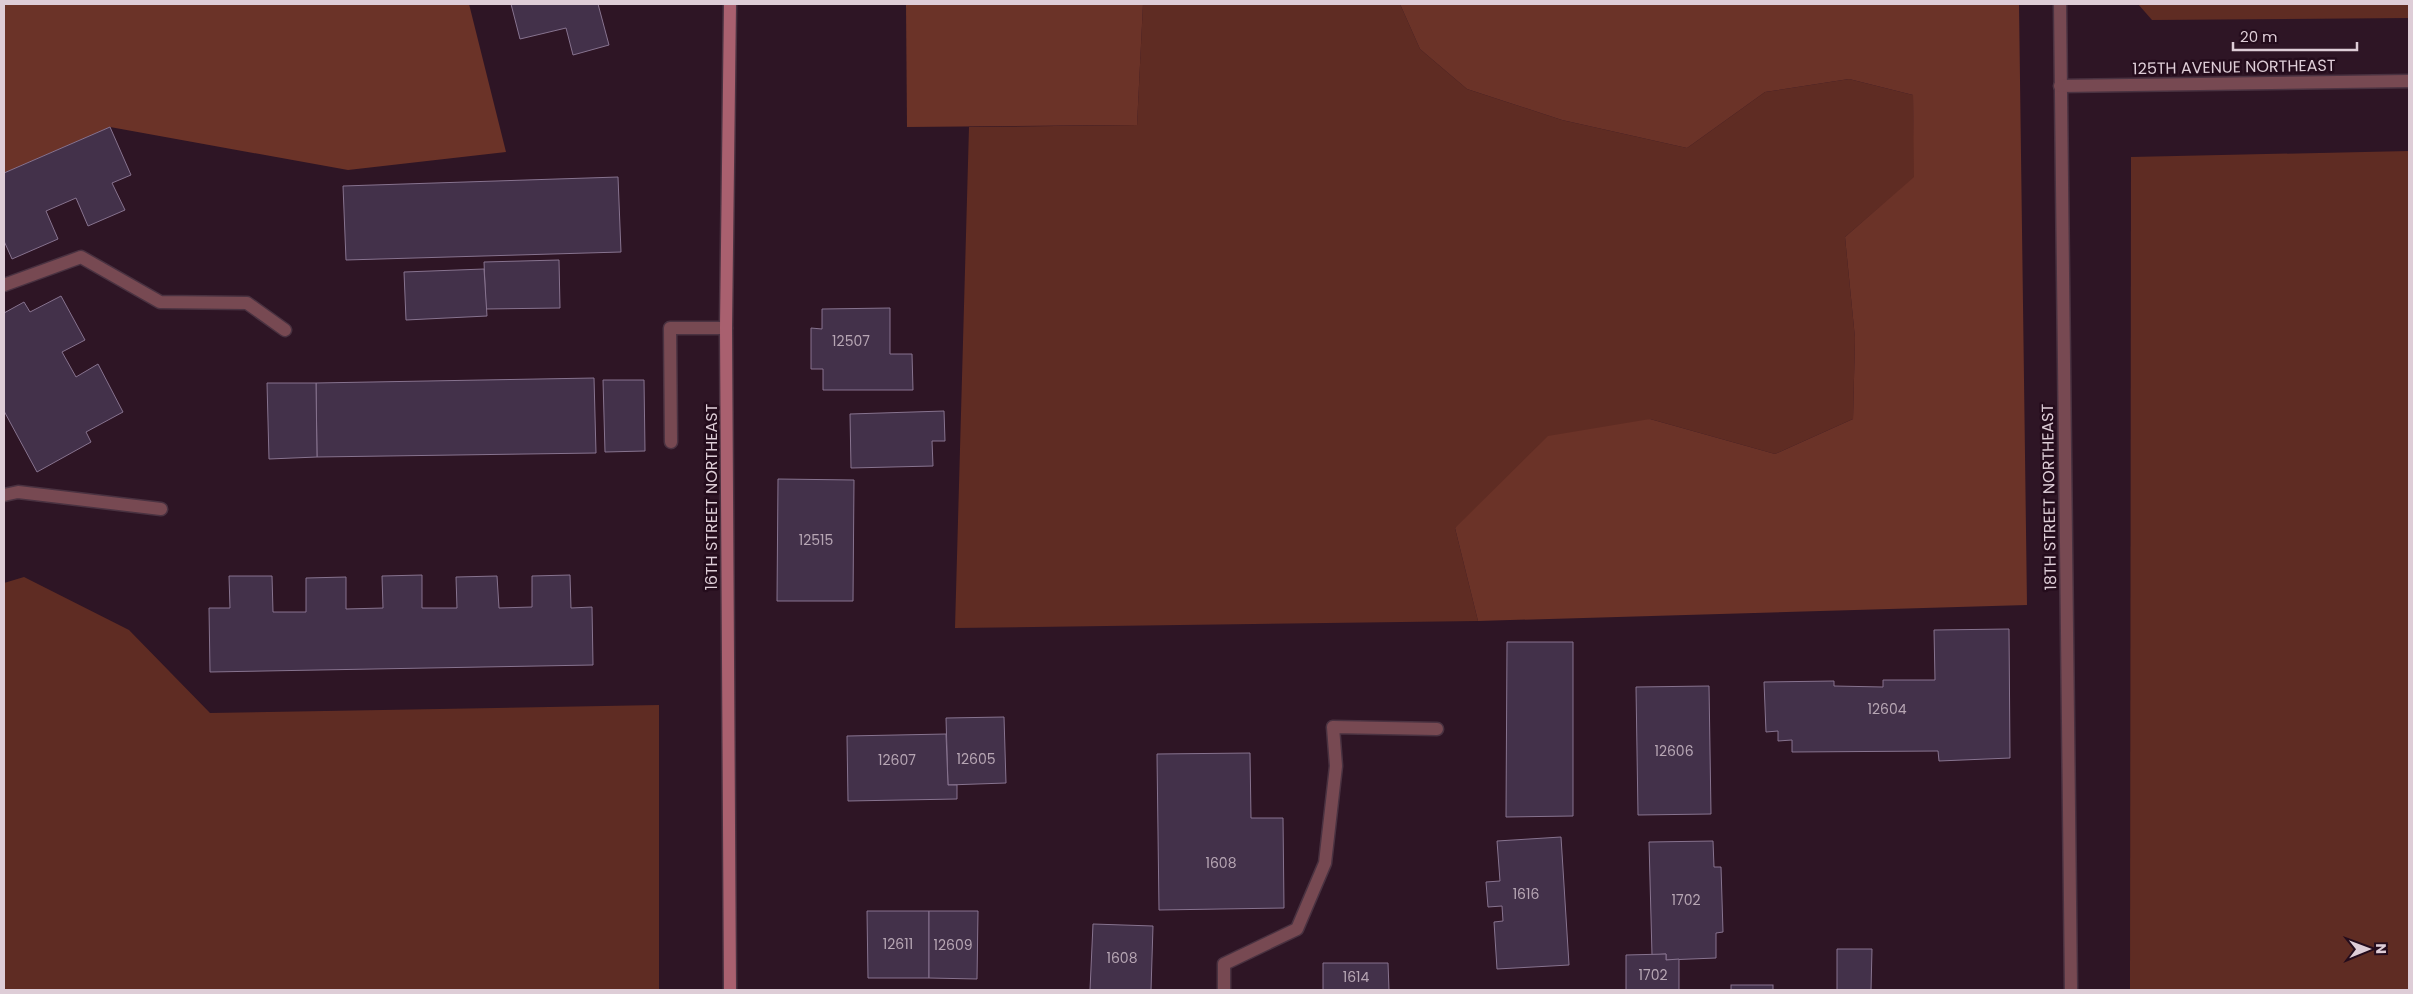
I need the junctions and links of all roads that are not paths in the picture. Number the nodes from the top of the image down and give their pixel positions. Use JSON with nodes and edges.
{"nodes":[{"id":1,"x":730,"y":4,"type":"edge"},
{"id":2,"x":2060,"y":4,"type":"edge"},
{"id":3,"x":2409,"y":81,"type":"edge"},
{"id":4,"x":2060,"y":86,"type":"junction"},
{"id":5,"x":4,"y":285,"type":"edge"},
{"id":6,"x":726,"y":328,"type":"junction"},
{"id":7,"x":285,"y":330,"type":"dead end"},
{"id":8,"x":671,"y":442,"type":"dead end"},
{"id":9,"x":4,"y":495,"type":"edge"},
{"id":10,"x":161,"y":509,"type":"dead end"},
{"id":11,"x":1437,"y":729,"type":"dead end"},
{"id":12,"x":730,"y":990,"type":"edge"},
{"id":13,"x":1224,"y":990,"type":"edge"},
{"id":14,"x":2071,"y":990,"type":"edge"}],
"edges":[{"from":1,"to":6,"type":"street","name":"16TH STREET NORTHEAST"},
{"from":2,"to":4,"type":"street","name":"18TH STREET NORTHEAST"},
{"from":3,"to":4,"type":"street","name":"125TH AVENUE NORTHEAST"},
{"from":4,"to":14,"type":"street","name":"18TH STREET NORTHEAST"},
{"from":5,"to":7,"type":"street"},
{"from":6,"to":8,"type":"street"},
{"from":6,"to":12,"type":"street","name":"16TH STREET NORTHEAST"},
{"from":9,"to":10,"type":"street"},
{"from":11,"to":13,"type":"street"}]}
